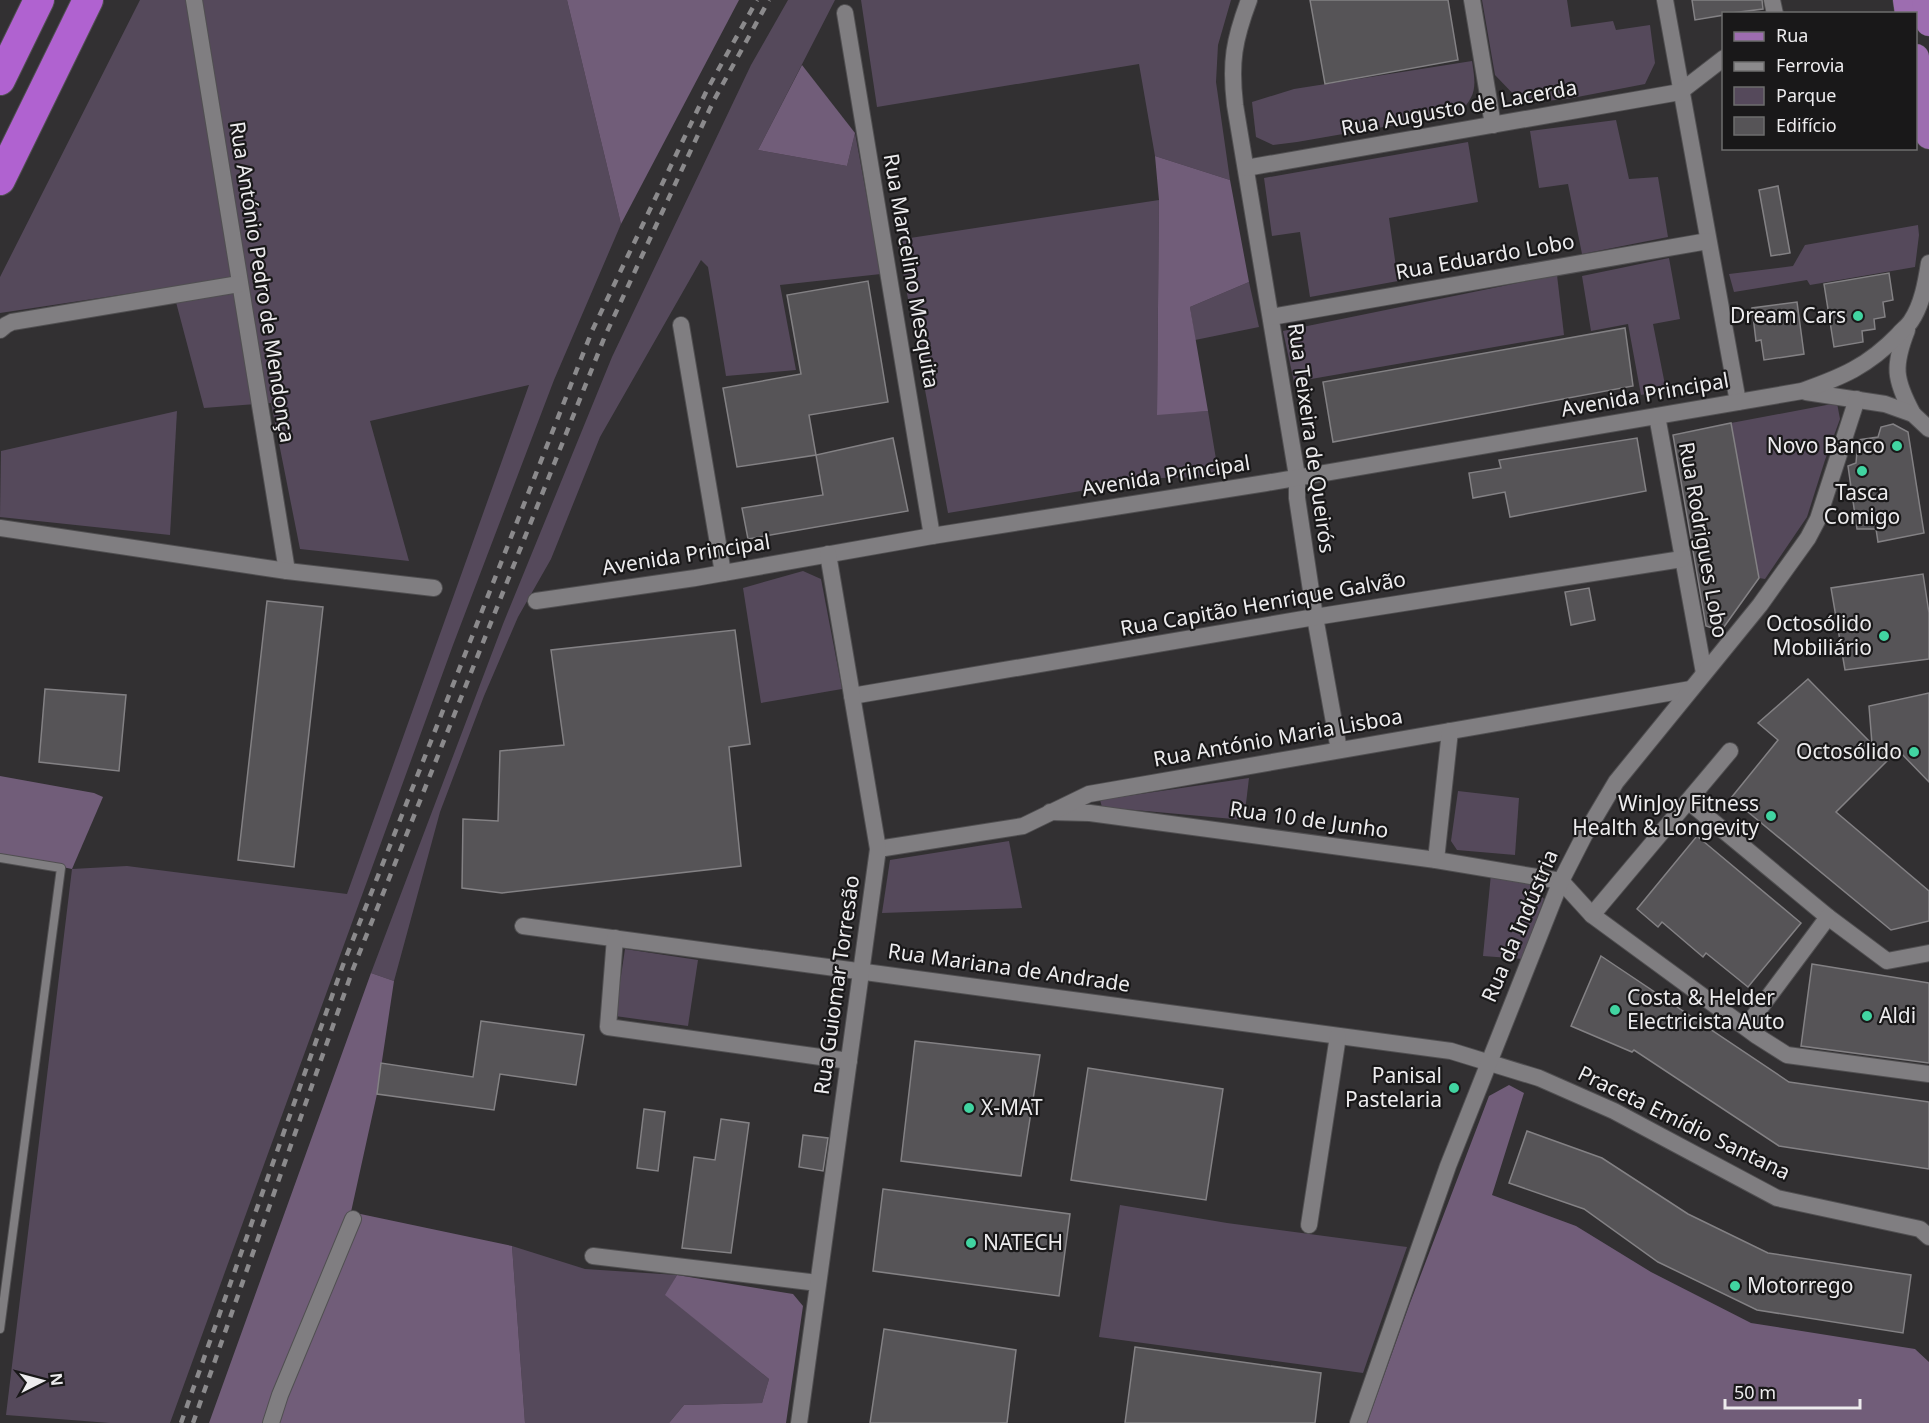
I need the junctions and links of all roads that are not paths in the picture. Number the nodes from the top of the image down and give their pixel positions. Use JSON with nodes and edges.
{"nodes":[{"id":1,"x":39,"y":0,"type":"edge"},
{"id":2,"x":88,"y":0,"type":"edge"},
{"id":3,"x":194,"y":0,"type":"edge"},
{"id":4,"x":1249,"y":0,"type":"edge"},
{"id":5,"x":1472,"y":0,"type":"edge"},
{"id":6,"x":1665,"y":0,"type":"edge"},
{"id":7,"x":1925,"y":0,"type":"edge"},
{"id":8,"x":845,"y":13,"type":"dead end"},
{"id":9,"x":1929,"y":23,"type":"edge"},
{"id":10,"x":1722,"y":60,"type":"edge"},
{"id":11,"x":1917,"y":63,"type":"edge"},
{"id":12,"x":0,"y":80,"type":"edge"},
{"id":13,"x":1680,"y":92,"type":"junction"},
{"id":14,"x":1493,"y":125,"type":"junction"},
{"id":15,"x":1929,"y":136,"type":"edge"},
{"id":16,"x":1246,"y":168,"type":"junction"},
{"id":17,"x":0,"y":180,"type":"edge"},
{"id":18,"x":1708,"y":241,"type":"junction"},
{"id":19,"x":1929,"y":263,"type":"edge"},
{"id":20,"x":239,"y":284,"type":"junction"},
{"id":21,"x":1270,"y":317,"type":"junction"},
{"id":22,"x":1911,"y":321,"type":"junction"},
{"id":23,"x":681,"y":326,"type":"dead end"},
{"id":24,"x":0,"y":330,"type":"edge"},
{"id":25,"x":1803,"y":391,"type":"junction"},
{"id":26,"x":1857,"y":399,"type":"junction"},
{"id":27,"x":1738,"y":402,"type":"junction"},
{"id":28,"x":1657,"y":416,"type":"junction"},
{"id":29,"x":1923,"y":421,"type":"edge"},
{"id":30,"x":1298,"y":476,"type":"junction"},
{"id":31,"x":0,"y":528,"type":"edge"},
{"id":32,"x":932,"y":536,"type":"junction"},
{"id":33,"x":828,"y":554,"type":"junction"},
{"id":34,"x":1682,"y":558,"type":"junction"},
{"id":35,"x":287,"y":571,"type":"junction"},
{"id":36,"x":723,"y":573,"type":"junction"},
{"id":37,"x":434,"y":588,"type":"dead end"},
{"id":38,"x":536,"y":601,"type":"dead end"},
{"id":39,"x":1315,"y":617,"type":"junction"},
{"id":40,"x":1704,"y":673,"type":"junction"},
{"id":41,"x":1691,"y":688,"type":"junction"},
{"id":42,"x":852,"y":696,"type":"junction"},
{"id":43,"x":1450,"y":731,"type":"junction"},
{"id":44,"x":1339,"y":750,"type":"junction"},
{"id":45,"x":1730,"y":751,"type":"dead end"},
{"id":46,"x":1688,"y":801,"type":"junction"},
{"id":47,"x":1050,"y":812,"type":"junction"},
{"id":48,"x":878,"y":849,"type":"junction"},
{"id":49,"x":0,"y":858,"type":"edge"},
{"id":50,"x":1436,"y":860,"type":"junction"},
{"id":51,"x":1561,"y":881,"type":"junction"},
{"id":52,"x":1592,"y":915,"type":"junction"},
{"id":53,"x":1828,"y":917,"type":"junction"},
{"id":54,"x":523,"y":926,"type":"dead end"},
{"id":55,"x":615,"y":938,"type":"junction"},
{"id":56,"x":1929,"y":953,"type":"edge"},
{"id":57,"x":861,"y":971,"type":"junction"},
{"id":58,"x":1746,"y":1027,"type":"junction"},
{"id":59,"x":1338,"y":1036,"type":"junction"},
{"id":60,"x":849,"y":1061,"type":"junction"},
{"id":61,"x":1488,"y":1064,"type":"junction"},
{"id":62,"x":1929,"y":1074,"type":"edge"},
{"id":63,"x":353,"y":1220,"type":"dead end"},
{"id":64,"x":1309,"y":1225,"type":"dead end"},
{"id":65,"x":1929,"y":1237,"type":"edge"},
{"id":66,"x":593,"y":1256,"type":"dead end"},
{"id":67,"x":819,"y":1283,"type":"junction"},
{"id":68,"x":0,"y":1329,"type":"edge"},
{"id":69,"x":271,"y":1423,"type":"edge"},
{"id":70,"x":799,"y":1423,"type":"edge"},
{"id":71,"x":1358,"y":1423,"type":"edge"}],
"edges":[{"from":1,"to":12,"type":"highway"},
{"from":2,"to":17,"type":"highway"},
{"from":3,"to":20,"type":"street","name":"Rua António Pedro de Mendonça"},
{"from":4,"to":16,"type":"street","name":"Rua Teixeira de Queirós"},
{"from":5,"to":14,"type":"street"},
{"from":6,"to":13,"type":"street"},
{"from":7,"to":9,"type":"main road"},
{"from":8,"to":32,"type":"street","name":"Rua Marcelino Mesquita"},
{"from":10,"to":13,"type":"street"},
{"from":11,"to":15,"type":"main road"},
{"from":13,"to":14,"type":"street","name":"Rua Augusto de Lacerda"},
{"from":13,"to":18,"type":"street"},
{"from":14,"to":16,"type":"street","name":"Rua Augusto de Lacerda"},
{"from":16,"to":21,"type":"street","name":"Rua Teixeira de Queirós"},
{"from":18,"to":21,"type":"street","name":"Rua Eduardo Lobo"},
{"from":18,"to":27,"type":"street"},
{"from":19,"to":22,"type":"street","name":"Avenida Principal"},
{"from":20,"to":24,"type":"street"},
{"from":20,"to":35,"type":"street","name":"Rua António Pedro de Mendonça"},
{"from":21,"to":30,"type":"street","name":"Rua Teixeira de Queirós"},
{"from":22,"to":25,"type":"street","name":"Avenida Principal"},
{"from":22,"to":29,"type":"street","name":"Avenida Principal"},
{"from":23,"to":36,"type":"street"},
{"from":25,"to":26,"type":"street","name":"Avenida Principal"},
{"from":25,"to":27,"type":"street","name":"Avenida Principal"},
{"from":26,"to":29,"type":"street","name":"Avenida Principal"},
{"from":26,"to":40,"type":"street","name":"Rua da Indústria"},
{"from":27,"to":28,"type":"street","name":"Avenida Principal"},
{"from":28,"to":30,"type":"street","name":"Avenida Principal"},
{"from":28,"to":34,"type":"street","name":"Rua Rodrigues Lobo"},
{"from":30,"to":32,"type":"street","name":"Avenida Principal"},
{"from":30,"to":39,"type":"street","name":"Rua Teixeira de Queirós"},
{"from":31,"to":35,"type":"street"},
{"from":32,"to":33,"type":"street","name":"Avenida Principal"},
{"from":33,"to":36,"type":"street","name":"Avenida Principal"},
{"from":33,"to":42,"type":"street","name":"Rua Guiomar Torresão"},
{"from":34,"to":39,"type":"street","name":"Rua Capitão Henrique Galvão"},
{"from":34,"to":40,"type":"street","name":"Rua Rodrigues Lobo"},
{"from":35,"to":37,"type":"street"},
{"from":36,"to":38,"type":"street","name":"Avenida Principal"},
{"from":39,"to":42,"type":"street","name":"Rua Capitão Henrique Galvão"},
{"from":39,"to":44,"type":"street","name":"Rua Teixeira de Queirós"},
{"from":40,"to":41,"type":"street","name":"Rua da Indústria"},
{"from":41,"to":43,"type":"street","name":"Rua António Maria Lisboa"},
{"from":41,"to":51,"type":"street","name":"Rua da Indústria"},
{"from":42,"to":48,"type":"street","name":"Rua Guiomar Torresão"},
{"from":43,"to":44,"type":"street","name":"Rua António Maria Lisboa"},
{"from":43,"to":50,"type":"street"},
{"from":44,"to":47,"type":"street","name":"Rua António Maria Lisboa"},
{"from":45,"to":46,"type":"street"},
{"from":46,"to":52,"type":"street"},
{"from":46,"to":53,"type":"street"},
{"from":47,"to":48,"type":"street","name":"Rua António Maria Lisboa"},
{"from":47,"to":50,"type":"street","name":"Rua 10 de Junho"},
{"from":48,"to":57,"type":"street","name":"Rua Guiomar Torresão"},
{"from":49,"to":68,"type":"lane"},
{"from":50,"to":51,"type":"street","name":"Rua 10 de Junho"},
{"from":51,"to":52,"type":"street"},
{"from":51,"to":61,"type":"street","name":"Rua da Indústria"},
{"from":52,"to":58,"type":"street"},
{"from":53,"to":56,"type":"street"},
{"from":53,"to":58,"type":"street"},
{"from":54,"to":55,"type":"street","name":"Rua Mariana de Andrade"},
{"from":55,"to":57,"type":"street","name":"Rua Mariana de Andrade"},
{"from":55,"to":60,"type":"street"},
{"from":57,"to":59,"type":"street","name":"Rua Mariana de Andrade"},
{"from":57,"to":60,"type":"street","name":"Rua Guiomar Torresão"},
{"from":58,"to":62,"type":"street"},
{"from":59,"to":61,"type":"street","name":"Rua Mariana de Andrade"},
{"from":59,"to":64,"type":"street"},
{"from":60,"to":67,"type":"street","name":"Rua Guiomar Torresão"},
{"from":61,"to":65,"type":"street","name":"Praceta Emídio Santana"},
{"from":61,"to":71,"type":"street","name":"Rua da Indústria"},
{"from":63,"to":69,"type":"street"},
{"from":66,"to":67,"type":"street"},
{"from":67,"to":70,"type":"street","name":"Rua Guiomar Torresão"}]}
